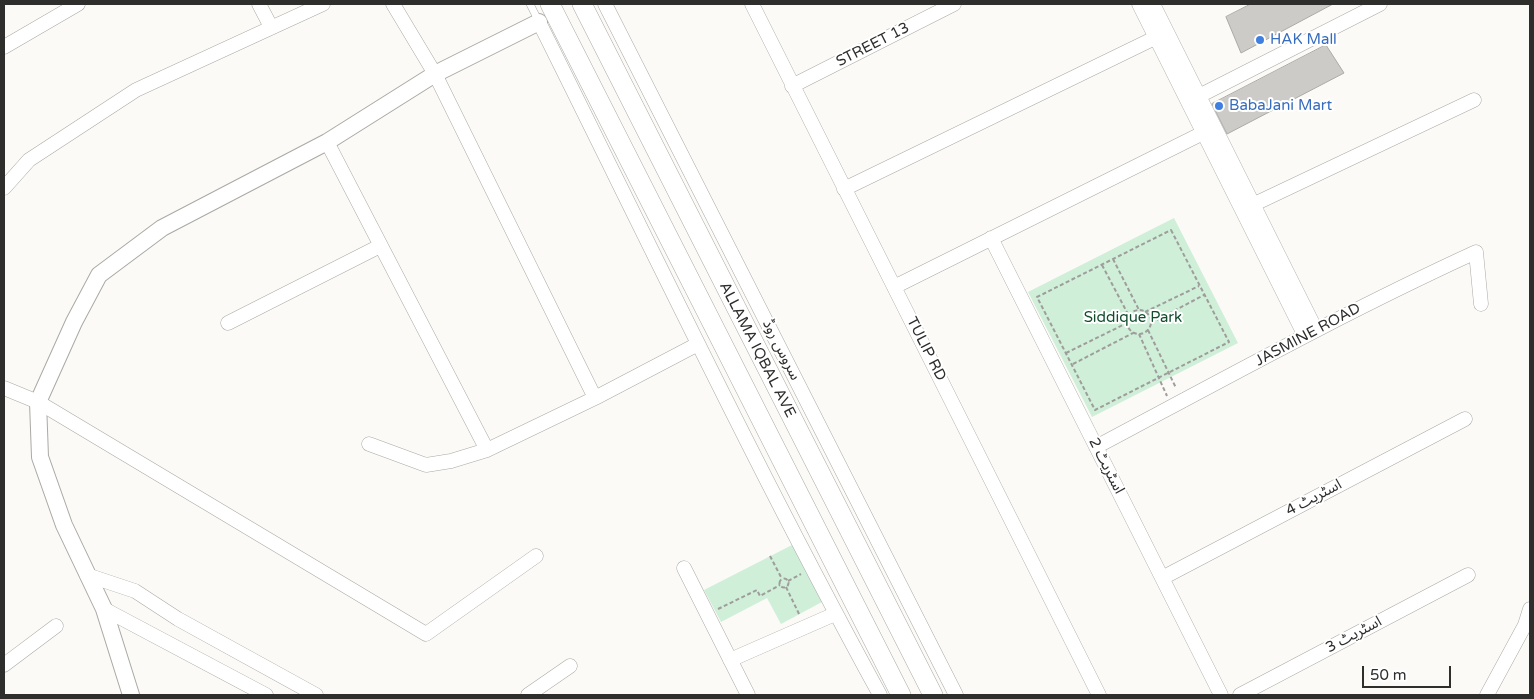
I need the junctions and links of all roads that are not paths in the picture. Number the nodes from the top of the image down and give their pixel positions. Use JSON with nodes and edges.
{"nodes":[{"id":1,"x":78,"y":4,"type":"edge"},
{"id":2,"x":259,"y":4,"type":"edge"},
{"id":3,"x":322,"y":4,"type":"edge"},
{"id":4,"x":392,"y":4,"type":"edge"},
{"id":5,"x":530,"y":4,"type":"edge"},
{"id":6,"x":550,"y":4,"type":"edge"},
{"id":7,"x":582,"y":4,"type":"edge"},
{"id":8,"x":605,"y":4,"type":"edge"},
{"id":9,"x":752,"y":4,"type":"edge"},
{"id":10,"x":954,"y":4,"type":"edge"},
{"id":11,"x":1139,"y":4,"type":"edge"},
{"id":12,"x":1153,"y":4,"type":"edge"},
{"id":13,"x":1375,"y":5,"type":"edge"},
{"id":14,"x":539,"y":22,"type":"junction"},
{"id":15,"x":271,"y":27,"type":"junction"},
{"id":16,"x":1161,"y":34,"type":"junction"},
{"id":17,"x":4,"y":47,"type":"edge"},
{"id":18,"x":435,"y":74,"type":"junction"},
{"id":19,"x":792,"y":86,"type":"junction"},
{"id":20,"x":1199,"y":96,"type":"junction"},
{"id":21,"x":1474,"y":100,"type":"dead end"},
{"id":22,"x":1209,"y":130,"type":"junction"},
{"id":23,"x":326,"y":142,"type":"junction"},
{"id":24,"x":4,"y":188,"type":"edge"},
{"id":25,"x":844,"y":189,"type":"junction"},
{"id":26,"x":1248,"y":206,"type":"junction"},
{"id":27,"x":991,"y":238,"type":"junction"},
{"id":28,"x":380,"y":246,"type":"junction"},
{"id":29,"x":894,"y":286,"type":"junction"},
{"id":30,"x":1481,"y":304,"type":"dead end"},
{"id":31,"x":228,"y":324,"type":"dead end"},
{"id":32,"x":1310,"y":333,"type":"junction"},
{"id":33,"x":698,"y":344,"type":"junction"},
{"id":34,"x":4,"y":388,"type":"edge"},
{"id":35,"x":595,"y":398,"type":"junction"},
{"id":36,"x":38,"y":402,"type":"junction"},
{"id":37,"x":1465,"y":419,"type":"dead end"},
{"id":38,"x":369,"y":444,"type":"dead end"},
{"id":39,"x":1096,"y":447,"type":"junction"},
{"id":40,"x":487,"y":450,"type":"junction"},
{"id":41,"x":536,"y":556,"type":"dead end"},
{"id":42,"x":684,"y":568,"type":"dead end"},
{"id":43,"x":87,"y":575,"type":"junction"},
{"id":44,"x":1468,"y":576,"type":"dead end"},
{"id":45,"x":1164,"y":577,"type":"junction"},
{"id":46,"x":104,"y":609,"type":"junction"},
{"id":47,"x":1530,"y":609,"type":"edge"},
{"id":48,"x":836,"y":614,"type":"junction"},
{"id":49,"x":56,"y":626,"type":"dead end"},
{"id":50,"x":730,"y":660,"type":"junction"},
{"id":51,"x":4,"y":666,"type":"edge"},
{"id":52,"x":570,"y":666,"type":"dead end"},
{"id":53,"x":132,"y":695,"type":"edge"},
{"id":54,"x":266,"y":695,"type":"edge"},
{"id":55,"x":316,"y":695,"type":"edge"},
{"id":56,"x":528,"y":695,"type":"edge"},
{"id":57,"x":748,"y":695,"type":"edge"},
{"id":58,"x":880,"y":695,"type":"edge"},
{"id":59,"x":901,"y":695,"type":"edge"},
{"id":60,"x":933,"y":695,"type":"edge"},
{"id":61,"x":956,"y":695,"type":"edge"},
{"id":62,"x":1099,"y":695,"type":"edge"},
{"id":63,"x":1221,"y":695,"type":"edge"},
{"id":64,"x":1240,"y":695,"type":"edge"},
{"id":65,"x":1487,"y":695,"type":"edge"}],
"edges":[{"from":1,"to":17,"type":"street"},
{"from":2,"to":15,"type":"street"},
{"from":3,"to":15,"type":"street"},
{"from":4,"to":18,"type":"street"},
{"from":5,"to":14,"type":"lane"},
{"from":6,"to":59,"type":"main road","name":"ALLAMA IQBAL AVE"},
{"from":7,"to":60,"type":"main road","name":"ALLAMA IQBAL AVE"},
{"from":8,"to":61,"type":"street","name":"سروس روڈ"},
{"from":9,"to":19,"type":"street","name":"TULIP RD"},
{"from":10,"to":19,"type":"street","name":"STREET 13"},
{"from":11,"to":16,"type":"street"},
{"from":12,"to":16,"type":"street"},
{"from":13,"to":20,"type":"street"},
{"from":14,"to":18,"type":"street"},
{"from":14,"to":33,"type":"street"},
{"from":15,"to":24,"type":"street"},
{"from":16,"to":20,"type":"street"},
{"from":16,"to":22,"type":"street"},
{"from":16,"to":25,"type":"street"},
{"from":18,"to":23,"type":"street"},
{"from":18,"to":35,"type":"street"},
{"from":19,"to":25,"type":"street","name":"TULIP RD"},
{"from":20,"to":22,"type":"street"},
{"from":21,"to":26,"type":"street"},
{"from":22,"to":26,"type":"street"},
{"from":22,"to":27,"type":"street"},
{"from":23,"to":28,"type":"street"},
{"from":23,"to":36,"type":"street"},
{"from":25,"to":29,"type":"street","name":"TULIP RD"},
{"from":26,"to":32,"type":"street"},
{"from":27,"to":29,"type":"street"},
{"from":27,"to":39,"type":"street","name":"اسٹریٹ 2"},
{"from":28,"to":31,"type":"street"},
{"from":28,"to":40,"type":"street"},
{"from":29,"to":62,"type":"street","name":"TULIP RD"},
{"from":30,"to":32,"type":"street","name":"JASMINE ROAD"},
{"from":32,"to":39,"type":"street","name":"JASMINE ROAD"},
{"from":33,"to":35,"type":"street"},
{"from":33,"to":48,"type":"street"},
{"from":34,"to":36,"type":"street"},
{"from":35,"to":40,"type":"street"},
{"from":36,"to":41,"type":"street"},
{"from":36,"to":43,"type":"street"},
{"from":37,"to":45,"type":"street","name":"اسٹریٹ 4"},
{"from":38,"to":40,"type":"street"},
{"from":39,"to":45,"type":"street","name":"اسٹریٹ 2"},
{"from":42,"to":50,"type":"street"},
{"from":43,"to":46,"type":"street"},
{"from":43,"to":55,"type":"street"},
{"from":44,"to":64,"type":"street","name":"اسٹریٹ 3"},
{"from":45,"to":63,"type":"street","name":"اسٹریٹ 2"},
{"from":46,"to":53,"type":"street"},
{"from":46,"to":54,"type":"street"},
{"from":47,"to":65,"type":"street"},
{"from":48,"to":50,"type":"street"},
{"from":48,"to":58,"type":"street"},
{"from":49,"to":51,"type":"street"},
{"from":50,"to":57,"type":"street"},
{"from":52,"to":56,"type":"street"}]}
